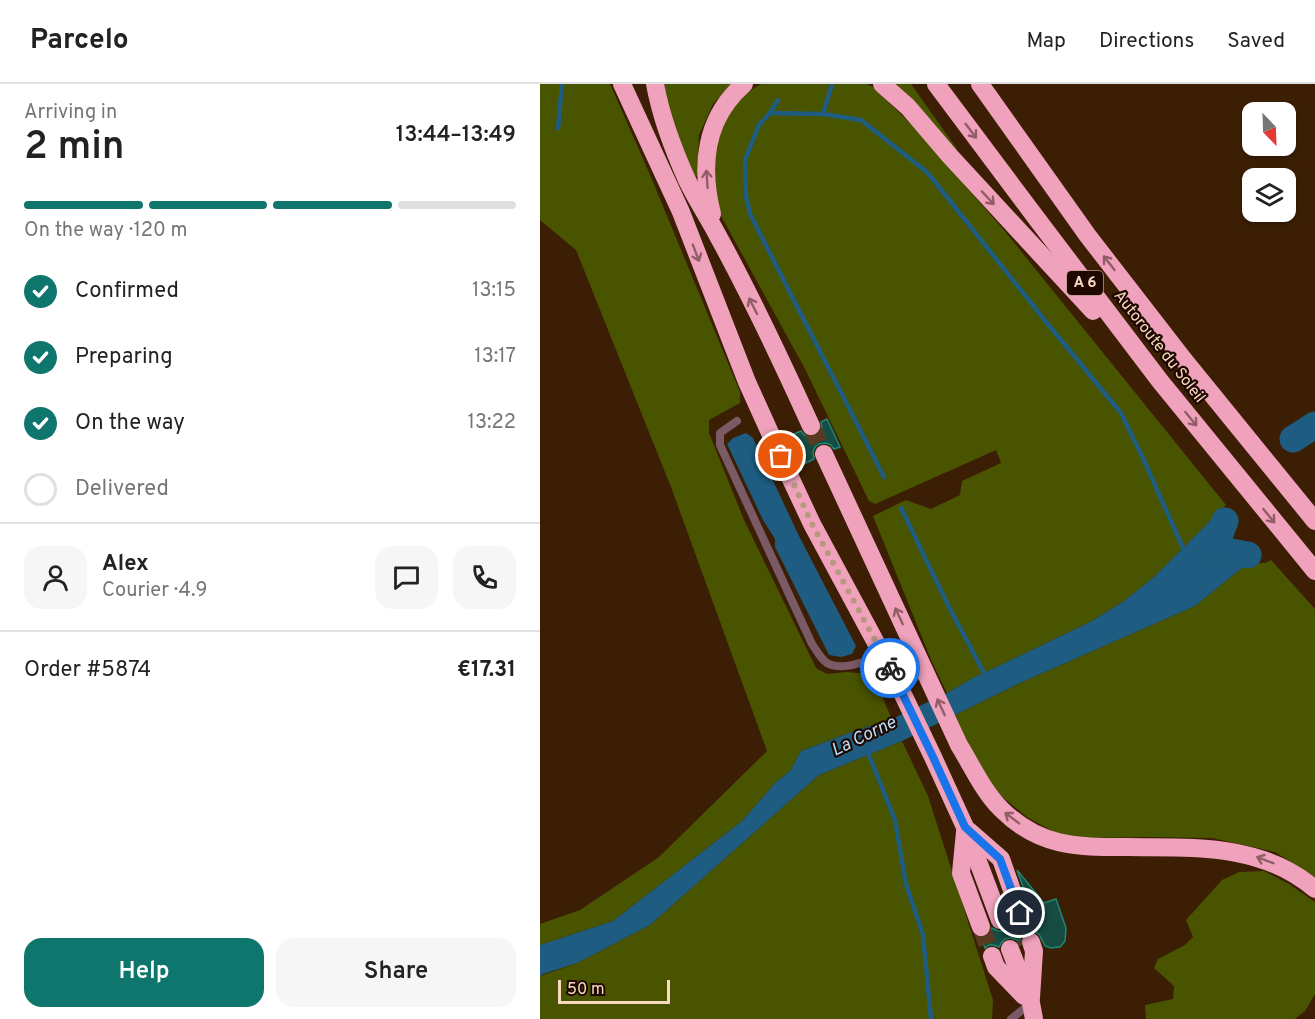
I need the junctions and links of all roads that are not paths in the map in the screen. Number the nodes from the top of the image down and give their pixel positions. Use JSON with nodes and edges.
{"nodes":[{"id":1,"x":622,"y":84,"type":"edge"},
{"id":2,"x":645,"y":84,"type":"edge"},
{"id":3,"x":655,"y":84,"type":"edge"},
{"id":4,"x":744,"y":84,"type":"edge"},
{"id":5,"x":882,"y":84,"type":"edge"},
{"id":6,"x":936,"y":84,"type":"edge"},
{"id":7,"x":980,"y":84,"type":"edge"},
{"id":8,"x":681,"y":212,"type":"junction"},
{"id":9,"x":718,"y":236,"type":"junction"},
{"id":10,"x":1174,"y":399,"type":"junction"},
{"id":11,"x":736,"y":421,"type":"dead end"},
{"id":12,"x":811,"y":426,"type":"tunnel mouth"},
{"id":13,"x":824,"y":454,"type":"tunnel mouth"},
{"id":14,"x":1315,"y":521,"type":"edge"},
{"id":15,"x":1315,"y":571,"type":"edge"},
{"id":16,"x":883,"y":656,"type":"junction"},
{"id":17,"x":1315,"y":889,"type":"edge"},
{"id":18,"x":1000,"y":920,"type":"tunnel mouth"},
{"id":19,"x":1010,"y":949,"type":"tunnel mouth"},
{"id":20,"x":1033,"y":1011,"type":"edge"},
{"id":21,"x":1011,"y":1019,"type":"edge"}],
"edges":[{"from":1,"to":8,"type":"highway"},
{"from":2,"to":8,"type":"highway"},
{"from":3,"to":9,"type":"highway"},
{"from":9,"to":4,"type":"highway","one_way":true},
{"from":5,"to":10,"type":"highway","one_way":true},
{"from":6,"to":10,"type":"highway","name":"Autoroute du Soleil","number":"A 6","one_way":true},
{"from":14,"to":7,"type":"highway","name":"Autoroute du Soleil","number":"A 6","one_way":true},
{"from":8,"to":16,"type":"highway","one_way":true},
{"from":12,"to":9,"type":"highway","one_way":true},
{"from":10,"to":15,"type":"highway","name":"Autoroute du Soleil","number":"A 6","one_way":true},
{"from":11,"to":16,"type":"lane"},
{"from":17,"to":13,"type":"highway","one_way":true},
{"from":16,"to":18,"type":"highway"},
{"from":19,"to":20,"type":"highway"},
{"from":20,"to":21,"type":"lane"}]}
